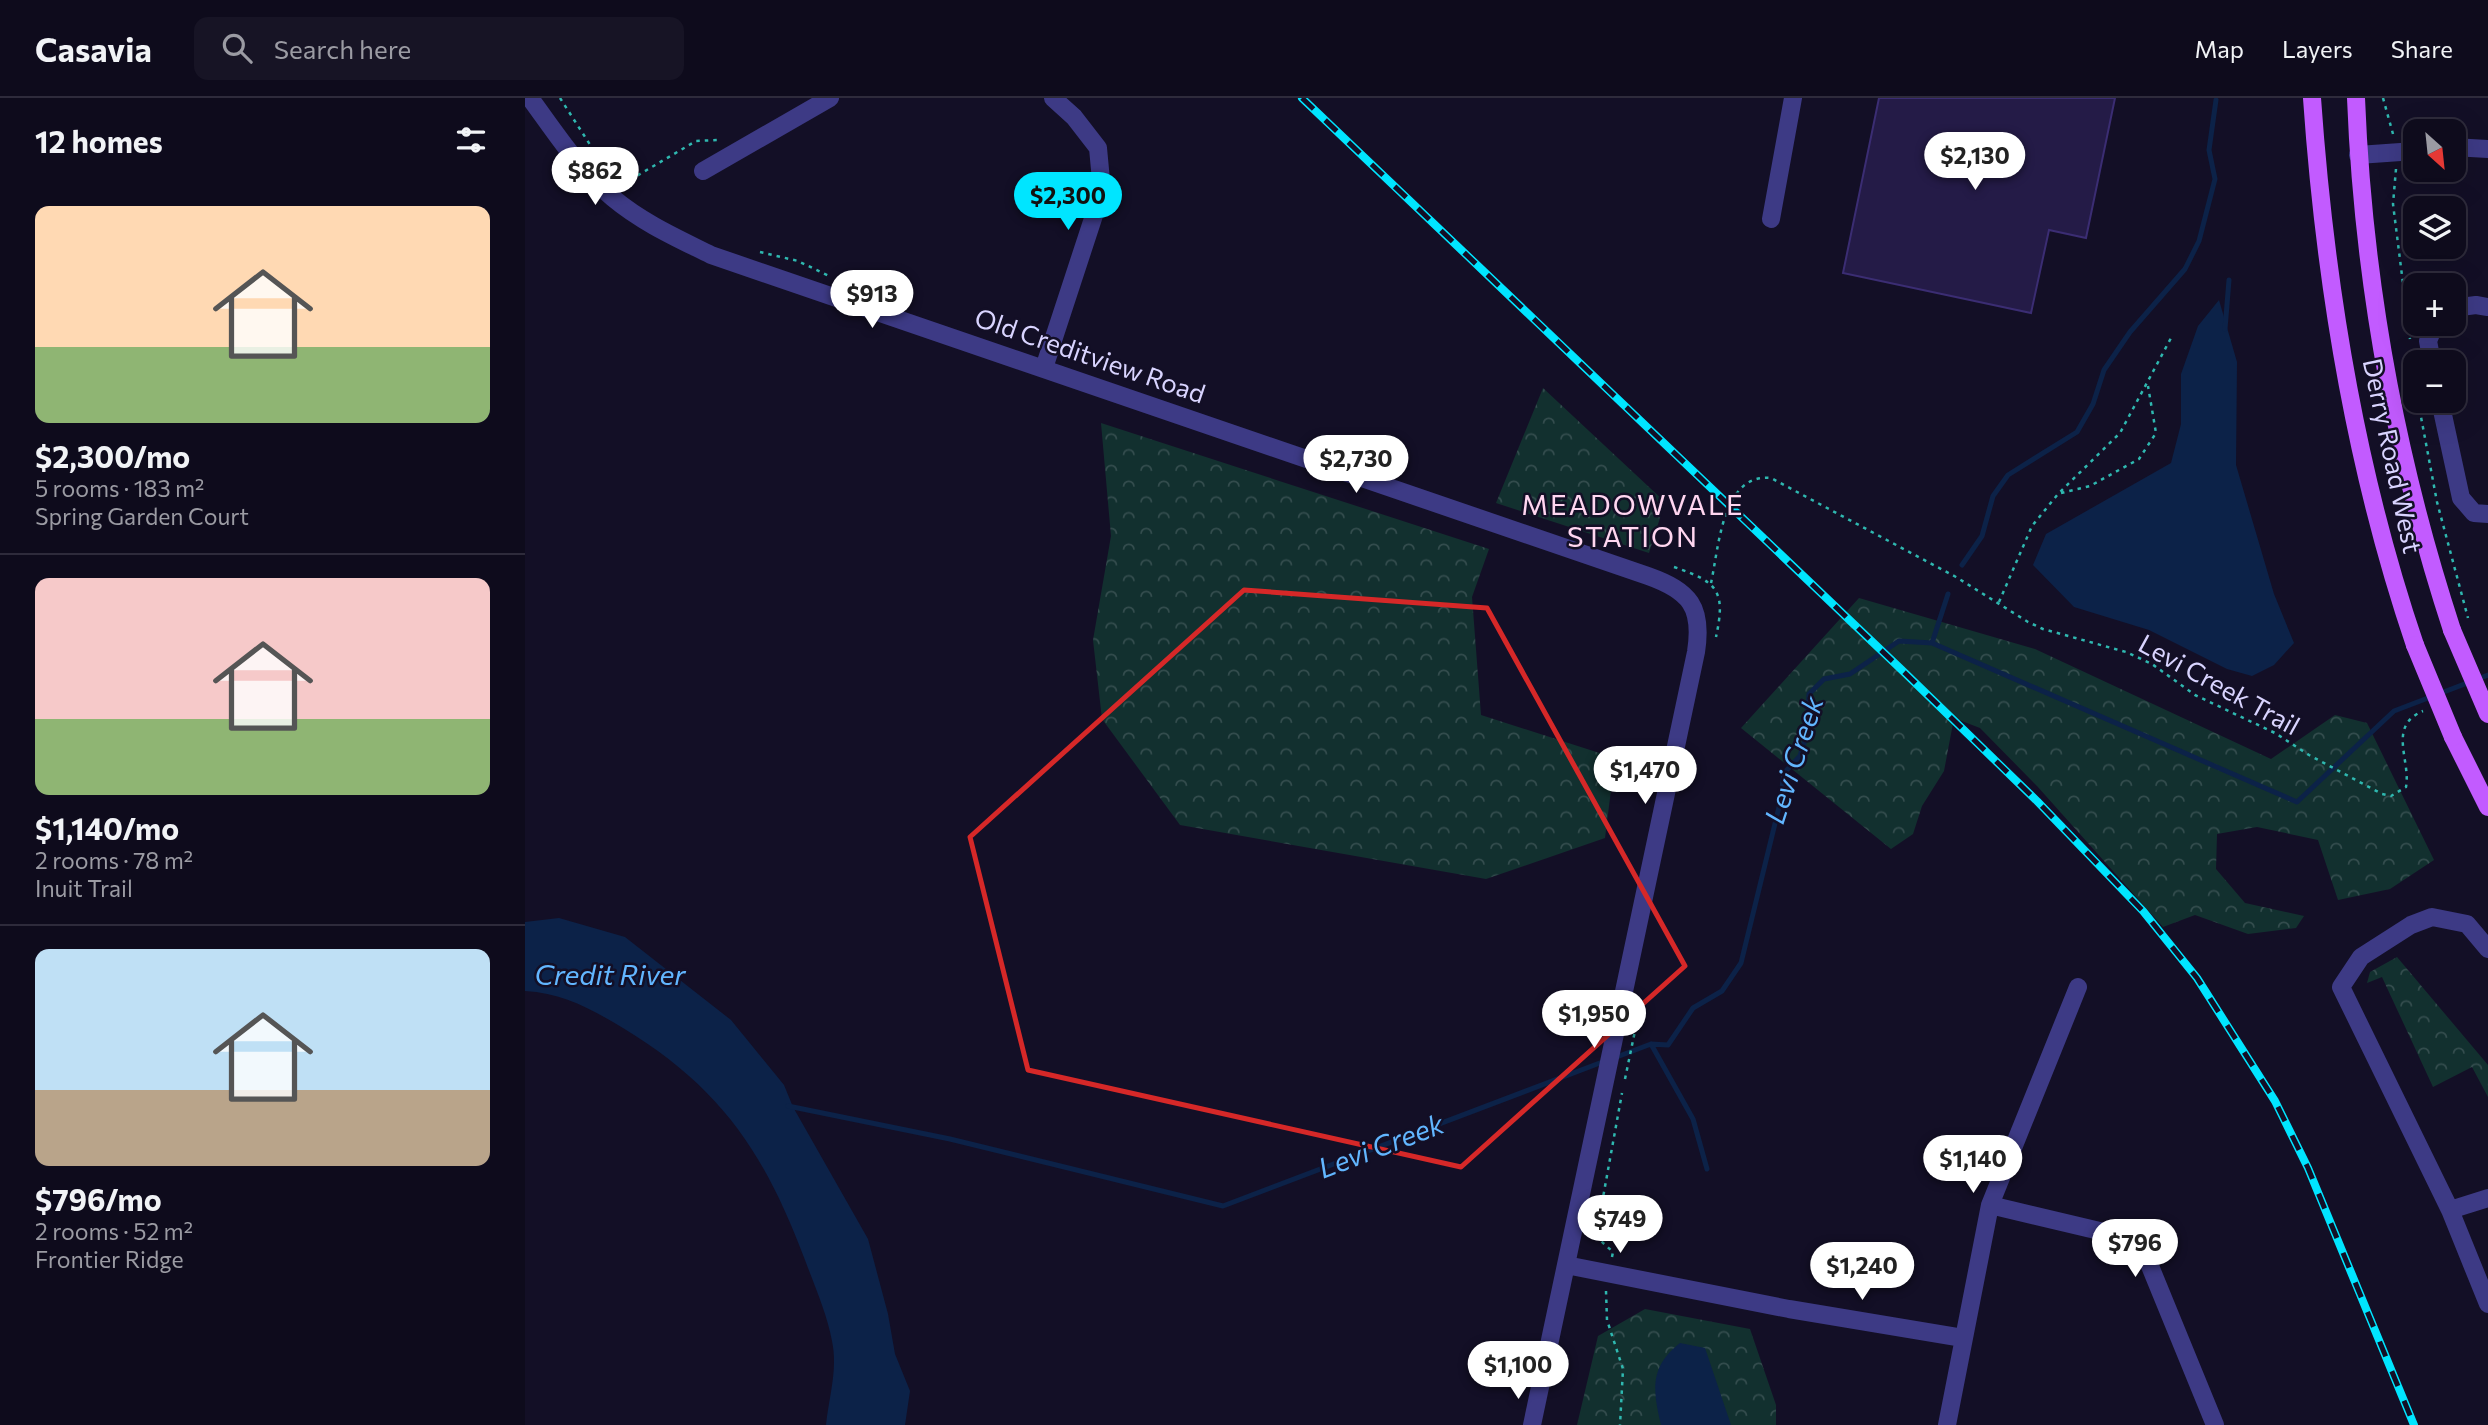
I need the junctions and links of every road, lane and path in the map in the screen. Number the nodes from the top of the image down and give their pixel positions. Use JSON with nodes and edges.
{"nodes":[{"id":1,"x":530,"y":98,"type":"edge"},
{"id":2,"x":559,"y":98,"type":"edge"},
{"id":3,"x":830,"y":98,"type":"edge"},
{"id":4,"x":1053,"y":98,"type":"edge"},
{"id":5,"x":1793,"y":98,"type":"edge"},
{"id":6,"x":2312,"y":98,"type":"edge"},
{"id":7,"x":2356,"y":98,"type":"edge"},
{"id":8,"x":2383,"y":98,"type":"edge"},
{"id":9,"x":2393,"y":133,"type":"dead end"},
{"id":10,"x":2466,"y":148,"type":"edge"},
{"id":11,"x":2488,"y":149,"type":"edge"},
{"id":12,"x":2403,"y":152,"type":"edge"},
{"id":13,"x":2358,"y":155,"type":"junction"},
{"id":14,"x":729,"y":156,"type":"junction"},
{"id":15,"x":599,"y":158,"type":"dead end"},
{"id":16,"x":703,"y":171,"type":"dead end"},
{"id":17,"x":2396,"y":173,"type":"dead end"},
{"id":18,"x":618,"y":179,"type":"dead end"},
{"id":19,"x":1771,"y":219,"type":"dead end"},
{"id":20,"x":753,"y":251,"type":"dead end"},
{"id":21,"x":835,"y":279,"type":"dead end"},
{"id":22,"x":2466,"y":306,"type":"edge"},
{"id":23,"x":2488,"y":307,"type":"edge"},
{"id":24,"x":2171,"y":338,"type":"dead end"},
{"id":25,"x":2411,"y":344,"type":"dead end"},
{"id":26,"x":1044,"y":368,"type":"junction"},
{"id":27,"x":2148,"y":385,"type":"junction"},
{"id":28,"x":2420,"y":413,"type":"edge"},
{"id":29,"x":2443,"y":413,"type":"edge"},
{"id":30,"x":2058,"y":494,"type":"junction"},
{"id":31,"x":2488,"y":514,"type":"edge"},
{"id":32,"x":1711,"y":583,"type":"dead end"},
{"id":33,"x":1999,"y":602,"type":"junction"},
{"id":34,"x":2468,"y":619,"type":"dead end"},
{"id":35,"x":2430,"y":708,"type":"dead end"},
{"id":36,"x":2488,"y":714,"type":"edge"},
{"id":37,"x":2488,"y":807,"type":"edge"},
{"id":38,"x":2488,"y":950,"type":"edge"},
{"id":39,"x":2078,"y":986,"type":"dead end"},
{"id":40,"x":1640,"y":1007,"type":"dead end"},
{"id":41,"x":1613,"y":1093,"type":"junction"},
{"id":42,"x":2488,"y":1198,"type":"edge"},
{"id":43,"x":1990,"y":1205,"type":"junction"},
{"id":44,"x":2450,"y":1210,"type":"junction"},
{"id":45,"x":1613,"y":1252,"type":"dead end"},
{"id":46,"x":1566,"y":1265,"type":"junction"},
{"id":47,"x":1606,"y":1289,"type":"dead end"},
{"id":48,"x":2488,"y":1304,"type":"edge"},
{"id":49,"x":1963,"y":1338,"type":"junction"},
{"id":50,"x":1532,"y":1425,"type":"edge"},
{"id":51,"x":1620,"y":1425,"type":"edge"},
{"id":52,"x":1947,"y":1425,"type":"edge"},
{"id":53,"x":2215,"y":1425,"type":"edge"}],
"edges":[{"from":1,"to":26,"type":"street","name":"Old Creditview Road"},
{"from":2,"to":15,"type":"path"},
{"from":3,"to":14,"type":"street"},
{"from":4,"to":26,"type":"street"},
{"from":5,"to":19,"type":"street"},
{"from":6,"to":37,"type":"main road","name":"Derry Road West","bridge":true},
{"from":7,"to":13,"type":"main road","name":"Derry Road West"},
{"from":8,"to":9,"type":"path"},
{"from":10,"to":11,"type":"street"},
{"from":12,"to":13,"type":"street"},
{"from":13,"to":36,"type":"main road","name":"Derry Road West","bridge":true},
{"from":14,"to":16,"type":"street"},
{"from":14,"to":18,"type":"path"},
{"from":17,"to":25,"type":"path"},
{"from":20,"to":21,"type":"path"},
{"from":22,"to":23,"type":"street"},
{"from":24,"to":27,"type":"path"},
{"from":26,"to":41,"type":"street","name":"Old Creditview Road"},
{"from":27,"to":30,"type":"path"},
{"from":27,"to":30,"type":"path"},
{"from":28,"to":34,"type":"path"},
{"from":29,"to":31,"type":"street"},
{"from":30,"to":33,"type":"path"},
{"from":32,"to":33,"type":"path","name":"Levi Creek Trail"},
{"from":33,"to":35,"type":"path","name":"Levi Creek Trail"},
{"from":38,"to":44,"type":"street"},
{"from":39,"to":43,"type":"street"},
{"from":40,"to":41,"type":"path"},
{"from":41,"to":45,"type":"path"},
{"from":41,"to":46,"type":"street"},
{"from":42,"to":44,"type":"street"},
{"from":43,"to":49,"type":"street"},
{"from":43,"to":53,"type":"street"},
{"from":44,"to":48,"type":"street"},
{"from":46,"to":49,"type":"street"},
{"from":46,"to":50,"type":"street"},
{"from":47,"to":51,"type":"path"},
{"from":49,"to":52,"type":"street"}]}
